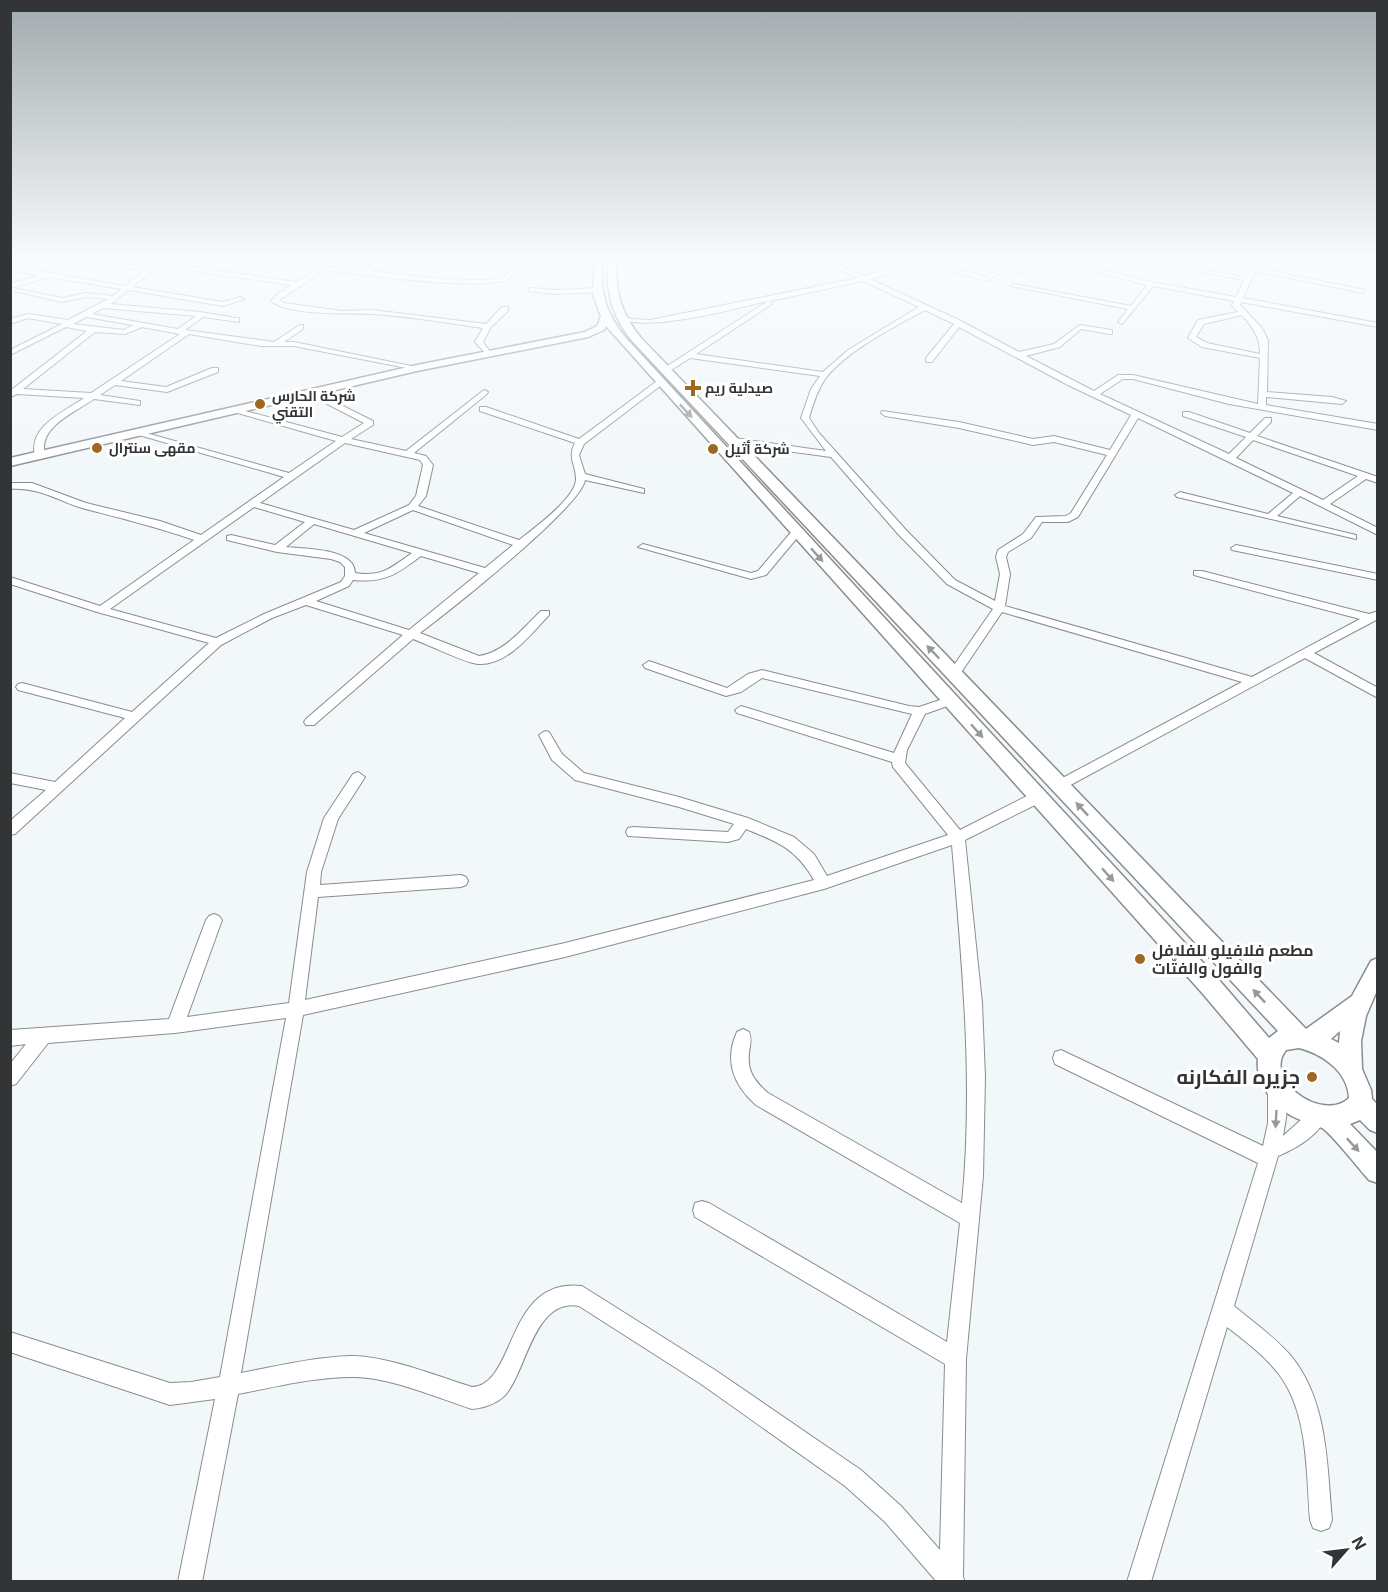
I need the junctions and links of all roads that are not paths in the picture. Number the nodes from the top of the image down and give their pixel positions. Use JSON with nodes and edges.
{"nodes":[{"id":1,"x":49,"y":333,"type":"edge"},
{"id":2,"x":89,"y":333,"type":"edge"},
{"id":3,"x":182,"y":333,"type":"edge"},
{"id":4,"x":192,"y":333,"type":"edge"},
{"id":5,"x":291,"y":333,"type":"edge"},
{"id":6,"x":485,"y":333,"type":"edge"},
{"id":7,"x":619,"y":333,"type":"edge"},
{"id":8,"x":630,"y":333,"type":"edge"},
{"id":9,"x":639,"y":333,"type":"edge"},
{"id":10,"x":722,"y":333,"type":"edge"},
{"id":11,"x":880,"y":333,"type":"edge"},
{"id":12,"x":950,"y":333,"type":"edge"},
{"id":13,"x":977,"y":333,"type":"edge"},
{"id":14,"x":1070,"y":333,"type":"edge"},
{"id":15,"x":1195,"y":333,"type":"edge"},
{"id":16,"x":1261,"y":333,"type":"edge"},
{"id":17,"x":588,"y":334,"type":"joint"},
{"id":18,"x":621,"y":339,"type":"junction"},
{"id":19,"x":638,"y":341,"type":"junction"},
{"id":20,"x":276,"y":344,"type":"junction"},
{"id":21,"x":10,"y":353,"type":"edge"},
{"id":22,"x":487,"y":353,"type":"junction"},
{"id":23,"x":688,"y":355,"type":"junction"},
{"id":24,"x":1018,"y":355,"type":"junction"},
{"id":25,"x":1264,"y":357,"type":"junction"},
{"id":26,"x":929,"y":360,"type":"dead end"},
{"id":27,"x":417,"y":368,"type":"junction"},
{"id":28,"x":215,"y":370,"type":"dead end"},
{"id":29,"x":824,"y":374,"type":"junction"},
{"id":30,"x":663,"y":377,"type":"junction"},
{"id":31,"x":113,"y":382,"type":"junction"},
{"id":32,"x":484,"y":392,"type":"dead end"},
{"id":33,"x":13,"y":393,"type":"edge"},
{"id":34,"x":310,"y":393,"type":"junction"},
{"id":35,"x":1094,"y":394,"type":"junction"},
{"id":36,"x":1264,"y":394,"type":"junction"},
{"id":37,"x":92,"y":396,"type":"junction"},
{"id":38,"x":1342,"y":401,"type":"dead end"},
{"id":39,"x":137,"y":403,"type":"dead end"},
{"id":40,"x":1262,"y":407,"type":"junction"},
{"id":41,"x":483,"y":409,"type":"dead end"},
{"id":42,"x":237,"y":410,"type":"junction"},
{"id":43,"x":885,"y":413,"type":"dead end"},
{"id":44,"x":1136,"y":414,"type":"junction"},
{"id":45,"x":1186,"y":414,"type":"dead end"},
{"id":46,"x":978,"y":418,"type":"dead end"},
{"id":47,"x":1268,"y":420,"type":"dead end"},
{"id":48,"x":1377,"y":427,"type":"edge"},
{"id":49,"x":142,"y":433,"type":"junction"},
{"id":50,"x":1253,"y":437,"type":"junction"},
{"id":51,"x":1054,"y":439,"type":"junction"},
{"id":52,"x":343,"y":440,"type":"junction"},
{"id":53,"x":734,"y":441,"type":"junction"},
{"id":54,"x":580,"y":442,"type":"junction"},
{"id":55,"x":1112,"y":453,"type":"junction"},
{"id":56,"x":408,"y":454,"type":"junction"},
{"id":57,"x":833,"y":455,"type":"junction"},
{"id":58,"x":39,"y":456,"type":"junction"},
{"id":59,"x":1230,"y":458,"type":"junction"},
{"id":60,"x":10,"y":462,"type":"edge"},
{"id":61,"x":581,"y":476,"type":"junction"},
{"id":62,"x":1364,"y":476,"type":"junction"},
{"id":63,"x":292,"y":477,"type":"junction"},
{"id":64,"x":1377,"y":480,"type":"edge"},
{"id":65,"x":775,"y":485,"type":"junction"},
{"id":66,"x":10,"y":486,"type":"edge"},
{"id":67,"x":759,"y":490,"type":"junction"},
{"id":68,"x":641,"y":491,"type":"dead end"},
{"id":69,"x":1298,"y":493,"type":"junction"},
{"id":70,"x":1180,"y":495,"type":"dead end"},
{"id":71,"x":255,"y":504,"type":"junction"},
{"id":72,"x":1323,"y":505,"type":"junction"},
{"id":73,"x":412,"y":507,"type":"junction"},
{"id":74,"x":1270,"y":517,"type":"junction"},
{"id":75,"x":312,"y":521,"type":"junction"},
{"id":76,"x":797,"y":532,"type":"junction"},
{"id":77,"x":1377,"y":532,"type":"edge"},
{"id":78,"x":354,"y":534,"type":"junction"},
{"id":79,"x":1352,"y":537,"type":"dead end"},
{"id":80,"x":231,"y":538,"type":"dead end"},
{"id":81,"x":202,"y":539,"type":"junction"},
{"id":82,"x":520,"y":544,"type":"junction"},
{"id":83,"x":643,"y":547,"type":"dead end"},
{"id":84,"x":1236,"y":548,"type":"dead end"},
{"id":85,"x":277,"y":549,"type":"junction"},
{"id":86,"x":420,"y":552,"type":"junction"},
{"id":87,"x":487,"y":572,"type":"junction"},
{"id":88,"x":1198,"y":573,"type":"dead end"},
{"id":89,"x":350,"y":576,"type":"junction"},
{"id":90,"x":1377,"y":577,"type":"edge"},
{"id":91,"x":10,"y":580,"type":"edge"},
{"id":92,"x":307,"y":602,"type":"junction"},
{"id":93,"x":999,"y":608,"type":"junction"},
{"id":94,"x":101,"y":610,"type":"junction"},
{"id":95,"x":545,"y":614,"type":"dead end"},
{"id":96,"x":1374,"y":616,"type":"edge"},
{"id":97,"x":411,"y":634,"type":"junction"},
{"id":98,"x":217,"y":642,"type":"junction"},
{"id":99,"x":1305,"y":653,"type":"junction"},
{"id":100,"x":649,"y":665,"type":"dead end"},
{"id":101,"x":954,"y":674,"type":"junction"},
{"id":102,"x":1252,"y":681,"type":"junction"},
{"id":103,"x":22,"y":687,"type":"dead end"},
{"id":104,"x":1377,"y":694,"type":"edge"},
{"id":105,"x":949,"y":701,"type":"junction"},
{"id":106,"x":741,"y":710,"type":"dead end"},
{"id":107,"x":920,"y":711,"type":"junction"},
{"id":108,"x":136,"y":717,"type":"junction"},
{"id":109,"x":310,"y":722,"type":"dead end"},
{"id":110,"x":545,"y":735,"type":"dead end"},
{"id":111,"x":897,"y":759,"type":"junction"},
{"id":112,"x":358,"y":777,"type":"dead end"},
{"id":113,"x":10,"y":778,"type":"edge"},
{"id":114,"x":1060,"y":785,"type":"junction"},
{"id":115,"x":57,"y":787,"type":"junction"},
{"id":116,"x":1038,"y":797,"type":"junction"},
{"id":117,"x":743,"y":822,"type":"junction"},
{"id":118,"x":12,"y":828,"type":"edge"},
{"id":119,"x":633,"y":832,"type":"dead end"},
{"id":120,"x":958,"y":837,"type":"junction"},
{"id":121,"x":461,"y":881,"type":"dead end"},
{"id":122,"x":824,"y":883,"type":"junction"},
{"id":123,"x":312,"y":891,"type":"junction"},
{"id":124,"x":214,"y":920,"type":"dead end"},
{"id":125,"x":1377,"y":967,"type":"edge"},
{"id":126,"x":1358,"y":1002,"type":"junction"},
{"id":127,"x":296,"y":1010,"type":"junction"},
{"id":128,"x":175,"y":1026,"type":"junction"},
{"id":129,"x":42,"y":1037,"type":"junction"},
{"id":130,"x":743,"y":1037,"type":"dead end"},
{"id":131,"x":10,"y":1038,"type":"edge"},
{"id":132,"x":1305,"y":1040,"type":"junction"},
{"id":133,"x":1268,"y":1054,"type":"junction"},
{"id":134,"x":1061,"y":1058,"type":"dead end"},
{"id":135,"x":1351,"y":1070,"type":"junction"},
{"id":136,"x":10,"y":1078,"type":"edge"},
{"id":137,"x":1277,"y":1088,"type":"junction"},
{"id":138,"x":1359,"y":1102,"type":"junction"},
{"id":139,"x":1323,"y":1117,"type":"junction"},
{"id":140,"x":1377,"y":1122,"type":"edge"},
{"id":141,"x":1270,"y":1154,"type":"junction"},
{"id":142,"x":1377,"y":1171,"type":"edge"},
{"id":143,"x":702,"y":1210,"type":"dead end"},
{"id":144,"x":970,"y":1218,"type":"junction"},
{"id":145,"x":1223,"y":1310,"type":"junction"},
{"id":146,"x":10,"y":1342,"type":"edge"},
{"id":147,"x":956,"y":1359,"type":"junction"},
{"id":148,"x":227,"y":1385,"type":"junction"},
{"id":149,"x":1322,"y":1520,"type":"dead end"},
{"id":150,"x":190,"y":1581,"type":"edge"},
{"id":151,"x":952,"y":1581,"type":"edge"},
{"id":152,"x":1139,"y":1581,"type":"edge"}],
"edges":[{"from":1,"to":21,"type":"street"},
{"from":2,"to":33,"type":"street"},
{"from":3,"to":31,"type":"street"},
{"from":4,"to":20,"type":"street"},
{"from":5,"to":20,"type":"street"},
{"from":6,"to":22,"type":"street"},
{"from":7,"to":18,"type":"main road"},
{"from":8,"to":19,"type":"main road"},
{"from":9,"to":19,"type":"street"},
{"from":10,"to":23,"type":"street"},
{"from":11,"to":29,"type":"street"},
{"from":12,"to":26,"type":"street"},
{"from":13,"to":24,"type":"street"},
{"from":14,"to":24,"type":"street"},
{"from":15,"to":25,"type":"street"},
{"from":16,"to":25,"type":"street"},
{"from":17,"to":18,"type":"main road"},
{"from":17,"to":22,"type":"main road"},
{"from":18,"to":30,"type":"main road"},
{"from":19,"to":30,"type":"main road"},
{"from":20,"to":27,"type":"street"},
{"from":22,"to":27,"type":"main road"},
{"from":23,"to":29,"type":"street"},
{"from":23,"to":30,"type":"street"},
{"from":24,"to":35,"type":"street"},
{"from":25,"to":36,"type":"street"},
{"from":27,"to":34,"type":"main road"},
{"from":28,"to":31,"type":"street"},
{"from":29,"to":57,"type":"street"},
{"from":30,"to":53,"type":"main road"},
{"from":30,"to":54,"type":"street"},
{"from":30,"to":67,"type":"main road","one_way":true},
{"from":31,"to":37,"type":"street"},
{"from":32,"to":56,"type":"street"},
{"from":33,"to":37,"type":"street"},
{"from":34,"to":42,"type":"main road"},
{"from":34,"to":52,"type":"street"},
{"from":35,"to":40,"type":"street"},
{"from":35,"to":44,"type":"street"},
{"from":36,"to":38,"type":"street"},
{"from":36,"to":40,"type":"street"},
{"from":37,"to":39,"type":"street"},
{"from":37,"to":58,"type":"street"},
{"from":40,"to":48,"type":"street"},
{"from":41,"to":54,"type":"street"},
{"from":42,"to":49,"type":"main road"},
{"from":42,"to":52,"type":"street"},
{"from":43,"to":51,"type":"street"},
{"from":44,"to":55,"type":"street"},
{"from":44,"to":59,"type":"street"},
{"from":45,"to":50,"type":"street"},
{"from":46,"to":51,"type":"street"},
{"from":47,"to":50,"type":"street"},
{"from":49,"to":58,"type":"main road"},
{"from":49,"to":63,"type":"street"},
{"from":50,"to":59,"type":"street"},
{"from":50,"to":62,"type":"street"},
{"from":51,"to":55,"type":"street"},
{"from":52,"to":56,"type":"street"},
{"from":52,"to":63,"type":"street"},
{"from":53,"to":57,"type":"street"},
{"from":53,"to":65,"type":"main road"},
{"from":54,"to":61,"type":"street"},
{"from":55,"to":93,"type":"street"},
{"from":56,"to":73,"type":"street"},
{"from":57,"to":93,"type":"street"},
{"from":58,"to":60,"type":"main road"},
{"from":59,"to":69,"type":"street"},
{"from":61,"to":68,"type":"street"},
{"from":61,"to":82,"type":"street"},
{"from":62,"to":64,"type":"street"},
{"from":62,"to":72,"type":"street"},
{"from":63,"to":71,"type":"street"},
{"from":65,"to":67,"type":"main road"},
{"from":101,"to":65,"type":"main road","one_way":true},
{"from":66,"to":81,"type":"street"},
{"from":67,"to":76,"type":"main road"},
{"from":69,"to":72,"type":"street"},
{"from":69,"to":74,"type":"street"},
{"from":70,"to":74,"type":"street"},
{"from":71,"to":75,"type":"street"},
{"from":71,"to":81,"type":"street"},
{"from":72,"to":77,"type":"street"},
{"from":73,"to":78,"type":"street"},
{"from":73,"to":82,"type":"street"},
{"from":74,"to":79,"type":"street"},
{"from":75,"to":78,"type":"street"},
{"from":75,"to":85,"type":"street"},
{"from":76,"to":83,"type":"street"},
{"from":76,"to":105,"type":"main road","one_way":true},
{"from":78,"to":86,"type":"street"},
{"from":80,"to":85,"type":"street"},
{"from":81,"to":94,"type":"street"},
{"from":82,"to":87,"type":"street"},
{"from":84,"to":90,"type":"street"},
{"from":85,"to":89,"type":"street"},
{"from":86,"to":87,"type":"street"},
{"from":86,"to":89,"type":"street"},
{"from":87,"to":97,"type":"street"},
{"from":88,"to":96,"type":"street"},
{"from":89,"to":92,"type":"street"},
{"from":91,"to":94,"type":"street"},
{"from":92,"to":97,"type":"street"},
{"from":92,"to":98,"type":"street"},
{"from":93,"to":101,"type":"street"},
{"from":93,"to":102,"type":"street"},
{"from":94,"to":98,"type":"street"},
{"from":95,"to":97,"type":"street"},
{"from":96,"to":99,"type":"street"},
{"from":97,"to":109,"type":"street"},
{"from":98,"to":108,"type":"street"},
{"from":99,"to":102,"type":"street"},
{"from":99,"to":104,"type":"street"},
{"from":100,"to":107,"type":"street"},
{"from":101,"to":114,"type":"main road"},
{"from":102,"to":114,"type":"street"},
{"from":103,"to":108,"type":"street"},
{"from":105,"to":107,"type":"street"},
{"from":105,"to":116,"type":"main road","one_way":true},
{"from":106,"to":111,"type":"street"},
{"from":107,"to":111,"type":"street"},
{"from":108,"to":115,"type":"street"},
{"from":110,"to":117,"type":"street"},
{"from":111,"to":120,"type":"street"},
{"from":112,"to":123,"type":"street"},
{"from":113,"to":115,"type":"street"},
{"from":132,"to":114,"type":"main road","one_way":true},
{"from":115,"to":118,"type":"street"},
{"from":116,"to":120,"type":"street"},
{"from":116,"to":133,"type":"main road","one_way":true},
{"from":117,"to":119,"type":"street"},
{"from":117,"to":122,"type":"street"},
{"from":120,"to":122,"type":"street"},
{"from":120,"to":144,"type":"street"},
{"from":121,"to":123,"type":"street"},
{"from":122,"to":127,"type":"street"},
{"from":123,"to":127,"type":"street"},
{"from":124,"to":128,"type":"street"},
{"from":125,"to":126,"type":"main road"},
{"from":126,"to":132,"type":"main road"},
{"from":126,"to":135,"type":"main road"},
{"from":127,"to":128,"type":"street"},
{"from":127,"to":148,"type":"street"},
{"from":128,"to":129,"type":"street"},
{"from":129,"to":131,"type":"street"},
{"from":129,"to":136,"type":"street"},
{"from":130,"to":144,"type":"street"},
{"from":132,"to":133,"type":"main road"},
{"from":132,"to":135,"type":"main road"},
{"from":133,"to":137,"type":"main road"},
{"from":134,"to":141,"type":"street"},
{"from":135,"to":138,"type":"main road"},
{"from":137,"to":139,"type":"main road"},
{"from":137,"to":141,"type":"street","one_way":true},
{"from":138,"to":139,"type":"main road"},
{"from":138,"to":140,"type":"main road"},
{"from":139,"to":141,"type":"street"},
{"from":139,"to":142,"type":"main road","one_way":true},
{"from":141,"to":145,"type":"street"},
{"from":143,"to":147,"type":"street"},
{"from":144,"to":147,"type":"street"},
{"from":145,"to":149,"type":"street"},
{"from":145,"to":152,"type":"street"},
{"from":146,"to":148,"type":"street"},
{"from":147,"to":151,"type":"street"},
{"from":148,"to":150,"type":"street"},
{"from":148,"to":151,"type":"street"}]}
